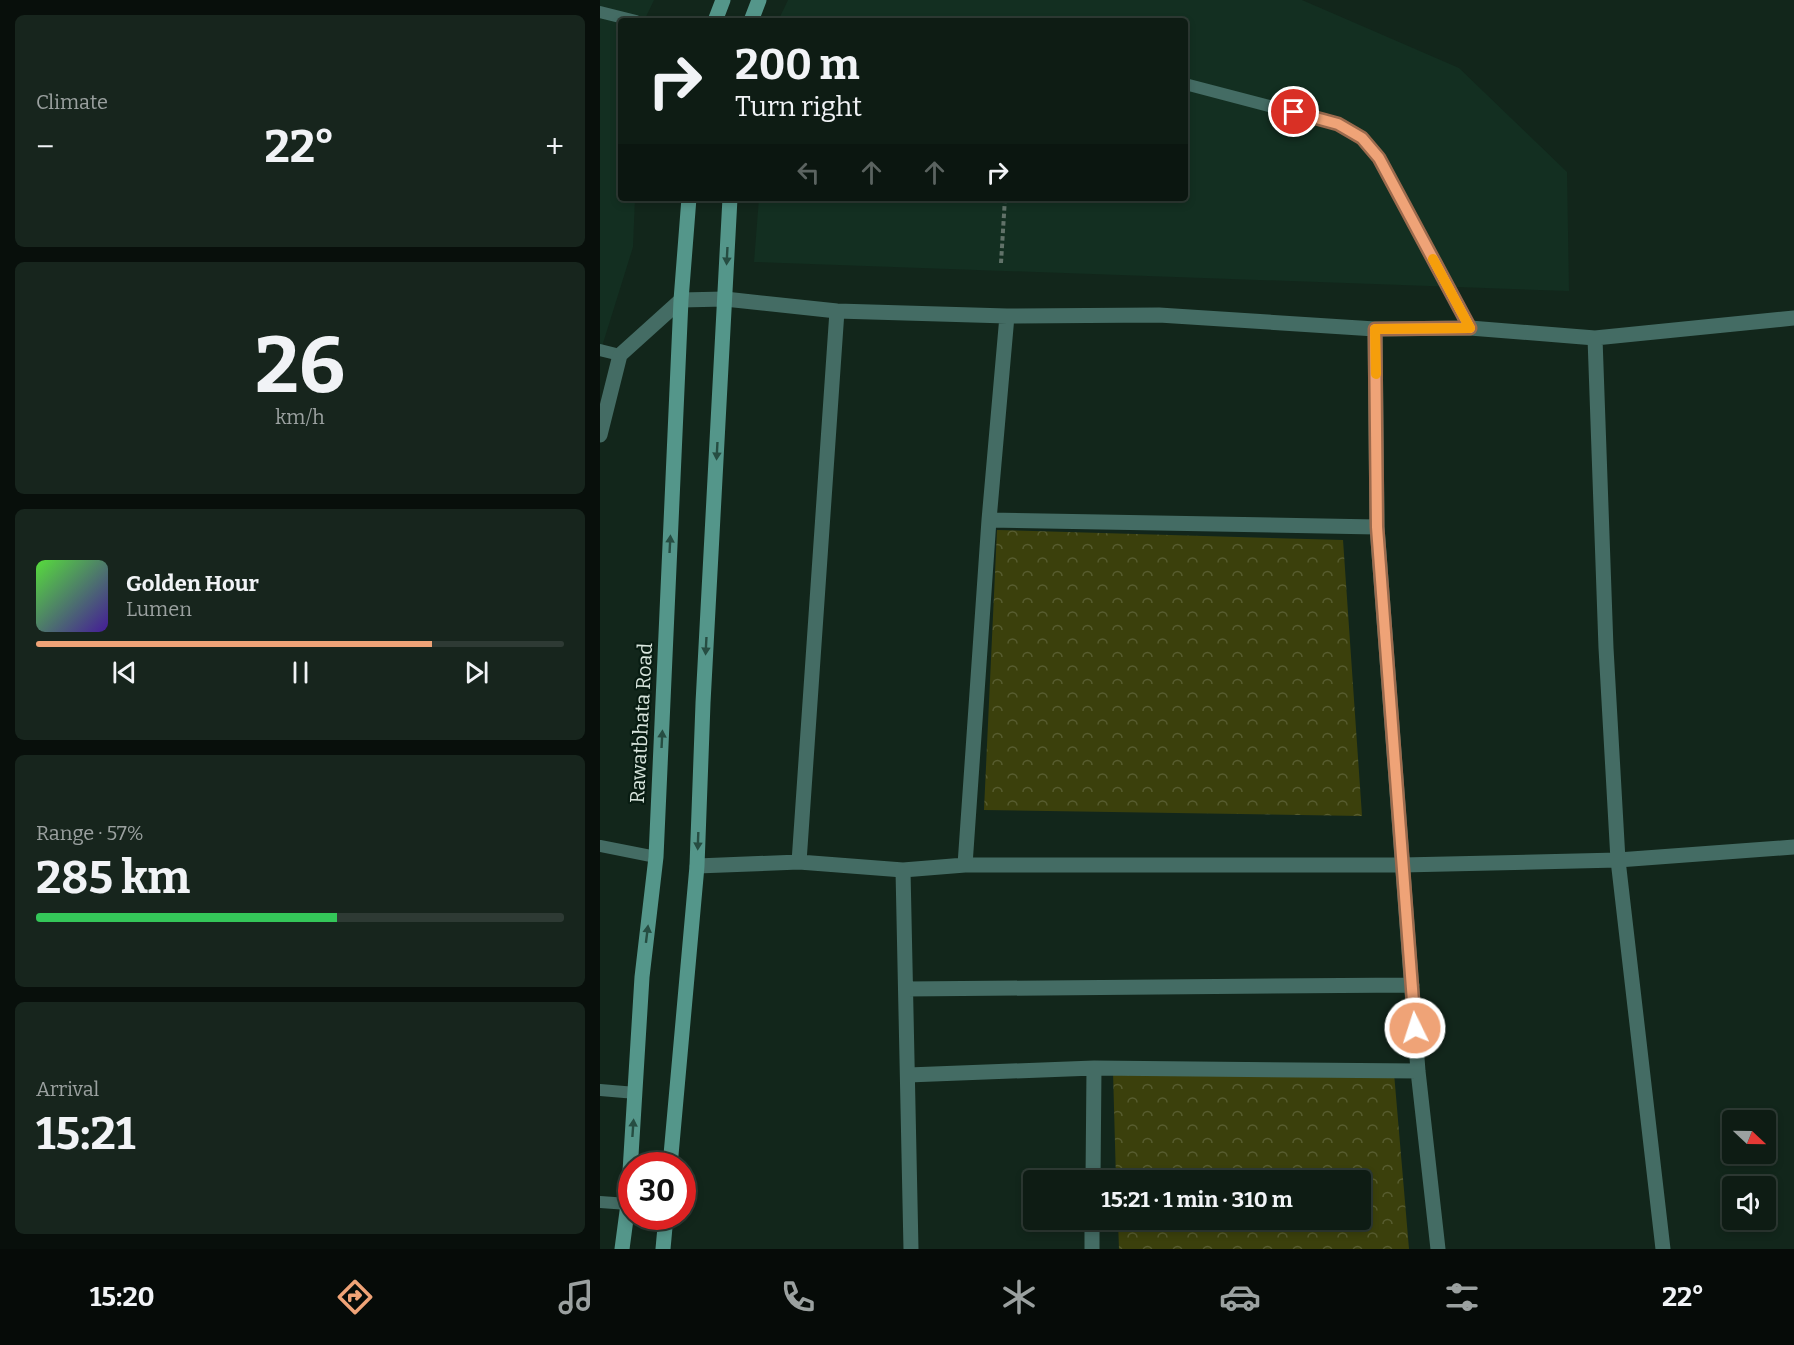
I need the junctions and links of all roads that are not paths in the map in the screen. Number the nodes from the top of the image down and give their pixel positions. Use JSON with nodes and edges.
{"nodes":[{"id":1,"x":723,"y":0,"type":"edge"},
{"id":2,"x":759,"y":0,"type":"edge"},
{"id":3,"x":600,"y":12,"type":"edge"},
{"id":4,"x":624,"y":18,"type":"edge"},
{"id":5,"x":716,"y":18,"type":"edge"},
{"id":6,"x":752,"y":18,"type":"edge"},
{"id":7,"x":1188,"y":85,"type":"edge"},
{"id":8,"x":689,"y":201,"type":"edge"},
{"id":9,"x":730,"y":201,"type":"edge"},
{"id":10,"x":725,"y":299,"type":"junction"},
{"id":11,"x":681,"y":300,"type":"junction"},
{"id":12,"x":837,"y":311,"type":"junction"},
{"id":13,"x":1007,"y":316,"type":"junction"},
{"id":14,"x":1794,"y":318,"type":"edge"},
{"id":15,"x":1470,"y":328,"type":"junction"},
{"id":16,"x":1375,"y":329,"type":"junction"},
{"id":17,"x":1595,"y":338,"type":"junction"},
{"id":18,"x":600,"y":351,"type":"edge"},
{"id":19,"x":620,"y":355,"type":"junction"},
{"id":20,"x":600,"y":435,"type":"edge"},
{"id":21,"x":989,"y":520,"type":"junction"},
{"id":22,"x":1377,"y":527,"type":"junction"},
{"id":23,"x":600,"y":846,"type":"edge"},
{"id":24,"x":1794,"y":847,"type":"edge"},
{"id":25,"x":656,"y":857,"type":"junction"},
{"id":26,"x":1618,"y":860,"type":"junction"},
{"id":27,"x":799,"y":862,"type":"junction"},
{"id":28,"x":965,"y":865,"type":"junction"},
{"id":29,"x":1402,"y":865,"type":"junction"},
{"id":30,"x":696,"y":866,"type":"junction"},
{"id":31,"x":903,"y":870,"type":"junction"},
{"id":32,"x":1412,"y":985,"type":"junction"},
{"id":33,"x":906,"y":989,"type":"junction"},
{"id":34,"x":1094,"y":1068,"type":"junction"},
{"id":35,"x":1418,"y":1071,"type":"junction"},
{"id":36,"x":908,"y":1075,"type":"junction"},
{"id":37,"x":600,"y":1090,"type":"edge"},
{"id":38,"x":636,"y":1093,"type":"junction"},
{"id":39,"x":632,"y":1152,"type":"edge"},
{"id":40,"x":671,"y":1152,"type":"edge"},
{"id":41,"x":1093,"y":1170,"type":"edge"},
{"id":42,"x":600,"y":1202,"type":"edge"},
{"id":43,"x":618,"y":1203,"type":"edge"},
{"id":44,"x":624,"y":1230,"type":"edge"},
{"id":45,"x":665,"y":1230,"type":"edge"},
{"id":46,"x":1092,"y":1230,"type":"edge"},
{"id":47,"x":622,"y":1249,"type":"edge"},
{"id":48,"x":663,"y":1249,"type":"edge"},
{"id":49,"x":910,"y":1249,"type":"edge"},
{"id":50,"x":1092,"y":1249,"type":"edge"},
{"id":51,"x":1438,"y":1249,"type":"edge"},
{"id":52,"x":1663,"y":1249,"type":"edge"}],
"edges":[{"from":1,"to":5,"type":"main road"},
{"from":2,"to":6,"type":"main road"},
{"from":3,"to":4,"type":"lane"},
{"from":7,"to":15,"type":"lane"},
{"from":8,"to":11,"type":"main road","name":"Rawatbhata Road"},
{"from":9,"to":10,"type":"main road","one_way":true},
{"from":10,"to":11,"type":"street"},
{"from":10,"to":12,"type":"street"},
{"from":10,"to":30,"type":"main road","one_way":true},
{"from":11,"to":19,"type":"street"},
{"from":25,"to":11,"type":"main road","name":"Rawatbhata Road","one_way":true},
{"from":12,"to":13,"type":"street"},
{"from":12,"to":27,"type":"street"},
{"from":13,"to":16,"type":"street"},
{"from":13,"to":21,"type":"street"},
{"from":14,"to":17,"type":"street"},
{"from":15,"to":16,"type":"street"},
{"from":15,"to":17,"type":"street"},
{"from":16,"to":22,"type":"street"},
{"from":17,"to":26,"type":"street"},
{"from":18,"to":19,"type":"lane"},
{"from":19,"to":20,"type":"street"},
{"from":21,"to":22,"type":"street"},
{"from":21,"to":28,"type":"street"},
{"from":22,"to":29,"type":"street"},
{"from":23,"to":25,"type":"lane"},
{"from":24,"to":26,"type":"street"},
{"from":38,"to":25,"type":"main road","name":"Rawatbhata Road","one_way":true},
{"from":26,"to":29,"type":"street"},
{"from":26,"to":52,"type":"street"},
{"from":27,"to":30,"type":"street"},
{"from":27,"to":31,"type":"street"},
{"from":28,"to":29,"type":"street"},
{"from":28,"to":31,"type":"street"},
{"from":29,"to":32,"type":"street"},
{"from":30,"to":40,"type":"main road"},
{"from":31,"to":33,"type":"street"},
{"from":32,"to":33,"type":"street"},
{"from":32,"to":35,"type":"street"},
{"from":33,"to":36,"type":"street"},
{"from":34,"to":35,"type":"street"},
{"from":34,"to":36,"type":"street"},
{"from":34,"to":41,"type":"street"},
{"from":35,"to":51,"type":"street"},
{"from":36,"to":49,"type":"street"},
{"from":37,"to":38,"type":"lane"},
{"from":39,"to":38,"type":"main road","name":"Rawatbhata Road","one_way":true},
{"from":42,"to":43,"type":"lane"},
{"from":44,"to":47,"type":"main road","name":"Rawatbhata Road"},
{"from":45,"to":48,"type":"main road"},
{"from":46,"to":50,"type":"street"}]}
